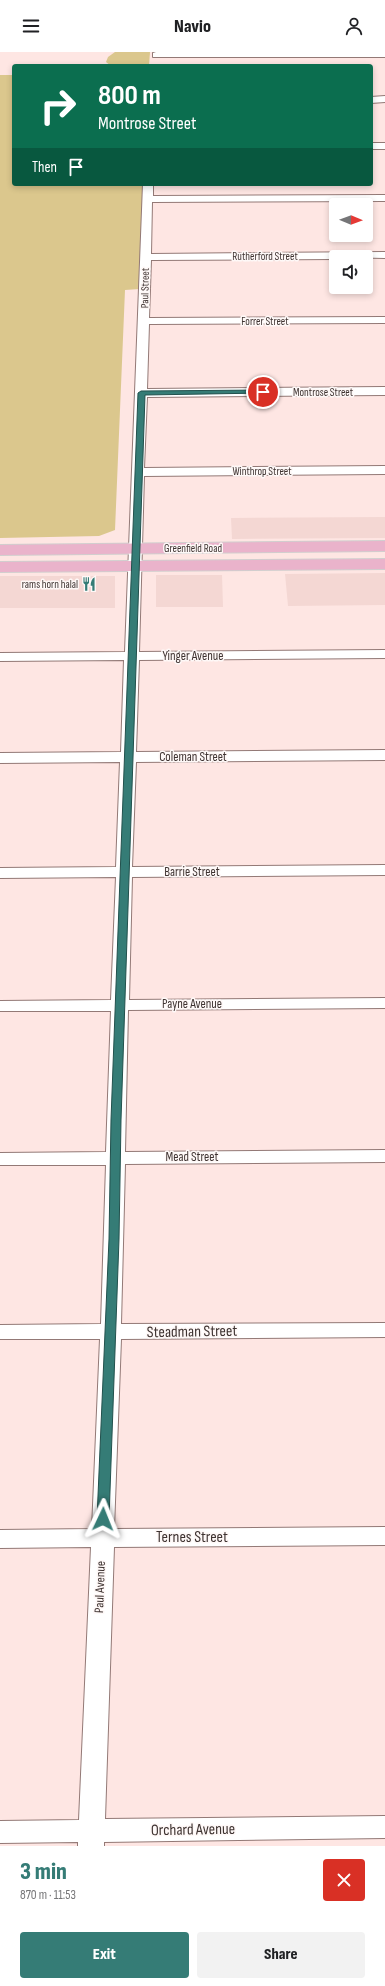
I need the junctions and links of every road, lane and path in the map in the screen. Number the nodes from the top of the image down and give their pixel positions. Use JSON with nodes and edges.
{"nodes":[{"id":1,"x":156,"y":53,"type":"edge"},
{"id":2,"x":385,"y":54,"type":"edge"},
{"id":3,"x":155,"y":64,"type":"edge"},
{"id":4,"x":373,"y":100,"type":"edge"},
{"id":5,"x":385,"y":100,"type":"edge"},
{"id":6,"x":373,"y":146,"type":"edge"},
{"id":7,"x":385,"y":146,"type":"edge"},
{"id":8,"x":148,"y":186,"type":"edge"},
{"id":9,"x":385,"y":198,"type":"edge"},
{"id":10,"x":148,"y":199,"type":"junction"},
{"id":11,"x":385,"y":256,"type":"edge"},
{"id":12,"x":146,"y":257,"type":"junction"},
{"id":13,"x":385,"y":320,"type":"edge"},
{"id":14,"x":144,"y":321,"type":"junction"},
{"id":15,"x":385,"y":391,"type":"edge"},
{"id":16,"x":141,"y":393,"type":"junction"},
{"id":17,"x":385,"y":470,"type":"edge"},
{"id":18,"x":139,"y":472,"type":"junction"},
{"id":19,"x":378,"y":546,"type":"edge"},
{"id":20,"x":0,"y":550,"type":"edge"},
{"id":21,"x":135,"y":557,"type":"junction"},
{"id":22,"x":380,"y":564,"type":"edge"},
{"id":23,"x":0,"y":567,"type":"edge"},
{"id":24,"x":385,"y":654,"type":"edge"},
{"id":25,"x":131,"y":656,"type":"junction"},
{"id":26,"x":0,"y":657,"type":"edge"},
{"id":27,"x":385,"y":756,"type":"edge"},
{"id":28,"x":129,"y":757,"type":"junction"},
{"id":29,"x":0,"y":758,"type":"edge"},
{"id":30,"x":385,"y":870,"type":"edge"},
{"id":31,"x":124,"y":872,"type":"junction"},
{"id":32,"x":0,"y":873,"type":"edge"},
{"id":33,"x":385,"y":1002,"type":"edge"},
{"id":34,"x":121,"y":1005,"type":"junction"},
{"id":35,"x":0,"y":1006,"type":"edge"},
{"id":36,"x":385,"y":1156,"type":"edge"},
{"id":37,"x":115,"y":1158,"type":"junction"},
{"id":38,"x":0,"y":1159,"type":"edge"},
{"id":39,"x":385,"y":1330,"type":"edge"},
{"id":40,"x":110,"y":1331,"type":"junction"},
{"id":41,"x":0,"y":1332,"type":"edge"},
{"id":42,"x":385,"y":1536,"type":"edge"},
{"id":43,"x":102,"y":1538,"type":"junction"},
{"id":44,"x":0,"y":1539,"type":"edge"},
{"id":45,"x":385,"y":1827,"type":"edge"},
{"id":46,"x":0,"y":1832,"type":"edge"},
{"id":47,"x":91,"y":1839,"type":"edge"}],
"edges":[{"from":1,"to":2,"type":"street"},
{"from":1,"to":3,"type":"street"},
{"from":4,"to":5,"type":"street"},
{"from":6,"to":7,"type":"street"},
{"from":8,"to":10,"type":"street","name":"Paul Street"},
{"from":9,"to":10,"type":"street"},
{"from":10,"to":12,"type":"street","name":"Paul Street"},
{"from":11,"to":12,"type":"street","name":"Rutherford Street"},
{"from":12,"to":14,"type":"street","name":"Paul Street"},
{"from":13,"to":14,"type":"street","name":"Forrer Street"},
{"from":14,"to":16,"type":"street","name":"Paul Street"},
{"from":15,"to":16,"type":"street","name":"Montrose Street"},
{"from":16,"to":18,"type":"street","name":"Paul Avenue"},
{"from":17,"to":18,"type":"street","name":"Winthrop Street"},
{"from":18,"to":21,"type":"street","name":"Paul Avenue"},
{"from":19,"to":21,"type":"main road","name":"Greenfield Road"},
{"from":19,"to":22,"type":"main road"},
{"from":20,"to":21,"type":"main road","name":"Greenfield Road"},
{"from":21,"to":22,"type":"main road","name":"Greenfield Road"},
{"from":21,"to":23,"type":"main road","name":"Greenfield Road"},
{"from":21,"to":25,"type":"street","name":"Paul Avenue"},
{"from":24,"to":25,"type":"street","name":"Yinger Avenue"},
{"from":25,"to":26,"type":"street","name":"Yinger Avenue"},
{"from":25,"to":28,"type":"street","name":"Paul Avenue"},
{"from":27,"to":28,"type":"street","name":"Coleman Street"},
{"from":28,"to":29,"type":"street","name":"Coleman Street"},
{"from":28,"to":31,"type":"street","name":"Paul Avenue"},
{"from":30,"to":31,"type":"street","name":"Barrie Street"},
{"from":31,"to":32,"type":"street","name":"Barrie Street"},
{"from":31,"to":34,"type":"street","name":"Paul Avenue"},
{"from":33,"to":34,"type":"street","name":"Payne Avenue"},
{"from":34,"to":35,"type":"street","name":"Payne Avenue"},
{"from":34,"to":37,"type":"street","name":"Paul Avenue"},
{"from":36,"to":37,"type":"street","name":"Mead Street"},
{"from":37,"to":38,"type":"street","name":"Mead Street"},
{"from":37,"to":40,"type":"street","name":"Paul Avenue"},
{"from":39,"to":40,"type":"street","name":"Steadman Street"},
{"from":40,"to":41,"type":"street","name":"Steadman Street"},
{"from":40,"to":43,"type":"street","name":"Paul Avenue"},
{"from":42,"to":43,"type":"street","name":"Ternes Street"},
{"from":43,"to":44,"type":"street","name":"Ternes Street"},
{"from":43,"to":47,"type":"street","name":"Paul Avenue"},
{"from":45,"to":47,"type":"street","name":"Orchard Avenue"},
{"from":46,"to":47,"type":"street","name":"Orchard Avenue"}]}
